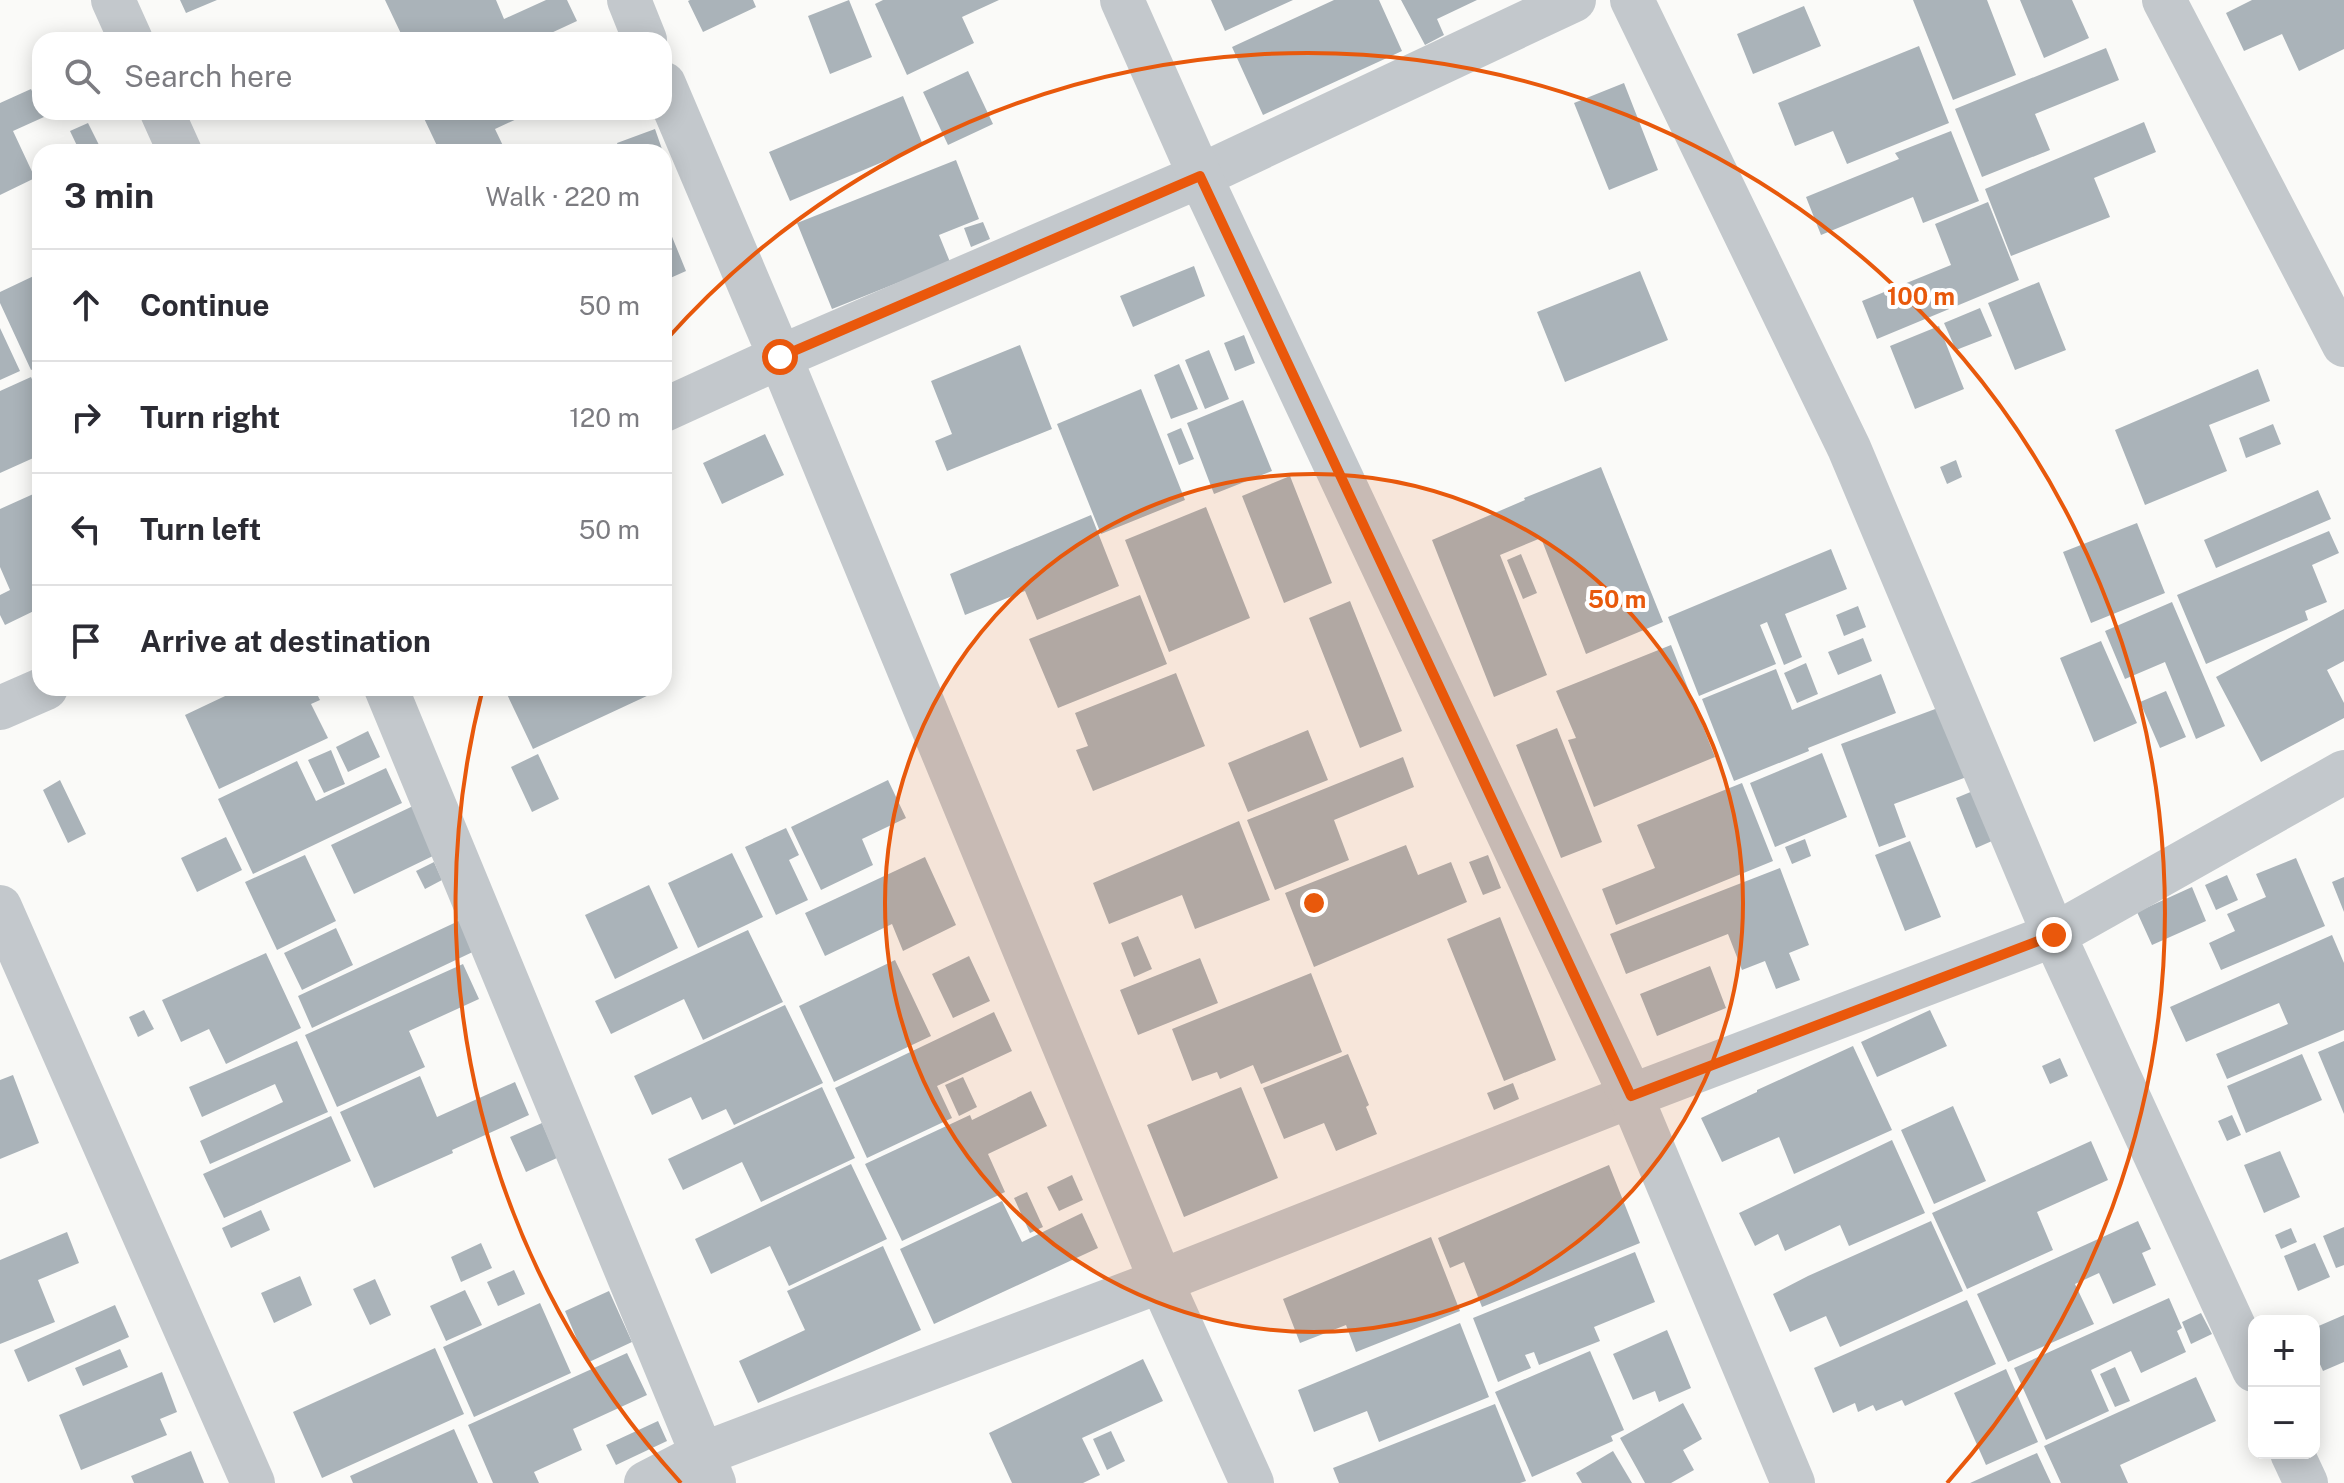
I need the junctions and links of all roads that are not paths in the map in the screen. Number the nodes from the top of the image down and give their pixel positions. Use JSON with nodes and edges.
{"nodes":[{"id":1,"x":113,"y":0,"type":"edge"},
{"id":2,"x":629,"y":0,"type":"edge"},
{"id":3,"x":1122,"y":0,"type":"edge"},
{"id":4,"x":1574,"y":0,"type":"edge"},
{"id":5,"x":1632,"y":0,"type":"edge"},
{"id":6,"x":2164,"y":0,"type":"edge"},
{"id":7,"x":127,"y":32,"type":"edge"},
{"id":8,"x":642,"y":32,"type":"edge"},
{"id":9,"x":672,"y":103,"type":"edge"},
{"id":10,"x":166,"y":120,"type":"edge"},
{"id":11,"x":176,"y":144,"type":"edge"},
{"id":12,"x":1200,"y":176,"type":"junction"},
{"id":13,"x":2344,"y":345,"type":"edge"},
{"id":14,"x":780,"y":357,"type":"junction"},
{"id":15,"x":672,"y":406,"type":"edge"},
{"id":16,"x":32,"y":694,"type":"edge"},
{"id":17,"x":389,"y":696,"type":"edge"},
{"id":18,"x":0,"y":708,"type":"edge"},
{"id":19,"x":2344,"y":772,"type":"edge"},
{"id":20,"x":0,"y":907,"type":"edge"},
{"id":21,"x":2054,"y":935,"type":"junction"},
{"id":22,"x":1631,"y":1096,"type":"junction"},
{"id":23,"x":1161,"y":1281,"type":"junction"},
{"id":24,"x":2248,"y":1357,"type":"edge"},
{"id":25,"x":2295,"y":1459,"type":"edge"},
{"id":26,"x":707,"y":1469,"type":"edge"},
{"id":27,"x":253,"y":1483,"type":"edge"},
{"id":28,"x":646,"y":1483,"type":"edge"},
{"id":29,"x":1252,"y":1483,"type":"edge"},
{"id":30,"x":1793,"y":1483,"type":"edge"},
{"id":31,"x":2306,"y":1483,"type":"edge"}],
"edges":[{"from":1,"to":7,"type":"street"},
{"from":2,"to":8,"type":"street"},
{"from":3,"to":12,"type":"street"},
{"from":4,"to":12,"type":"street"},
{"from":5,"to":21,"type":"street"},
{"from":6,"to":13,"type":"street"},
{"from":9,"to":14,"type":"street"},
{"from":10,"to":11,"type":"street"},
{"from":12,"to":14,"type":"street"},
{"from":12,"to":22,"type":"street"},
{"from":14,"to":15,"type":"street"},
{"from":14,"to":23,"type":"street"},
{"from":16,"to":18,"type":"street"},
{"from":17,"to":26,"type":"street"},
{"from":19,"to":21,"type":"street"},
{"from":20,"to":27,"type":"street"},
{"from":21,"to":22,"type":"street"},
{"from":21,"to":24,"type":"street"},
{"from":22,"to":23,"type":"street"},
{"from":22,"to":30,"type":"street"},
{"from":23,"to":26,"type":"street"},
{"from":23,"to":29,"type":"street"},
{"from":25,"to":31,"type":"street"},
{"from":26,"to":28,"type":"street"}]}
